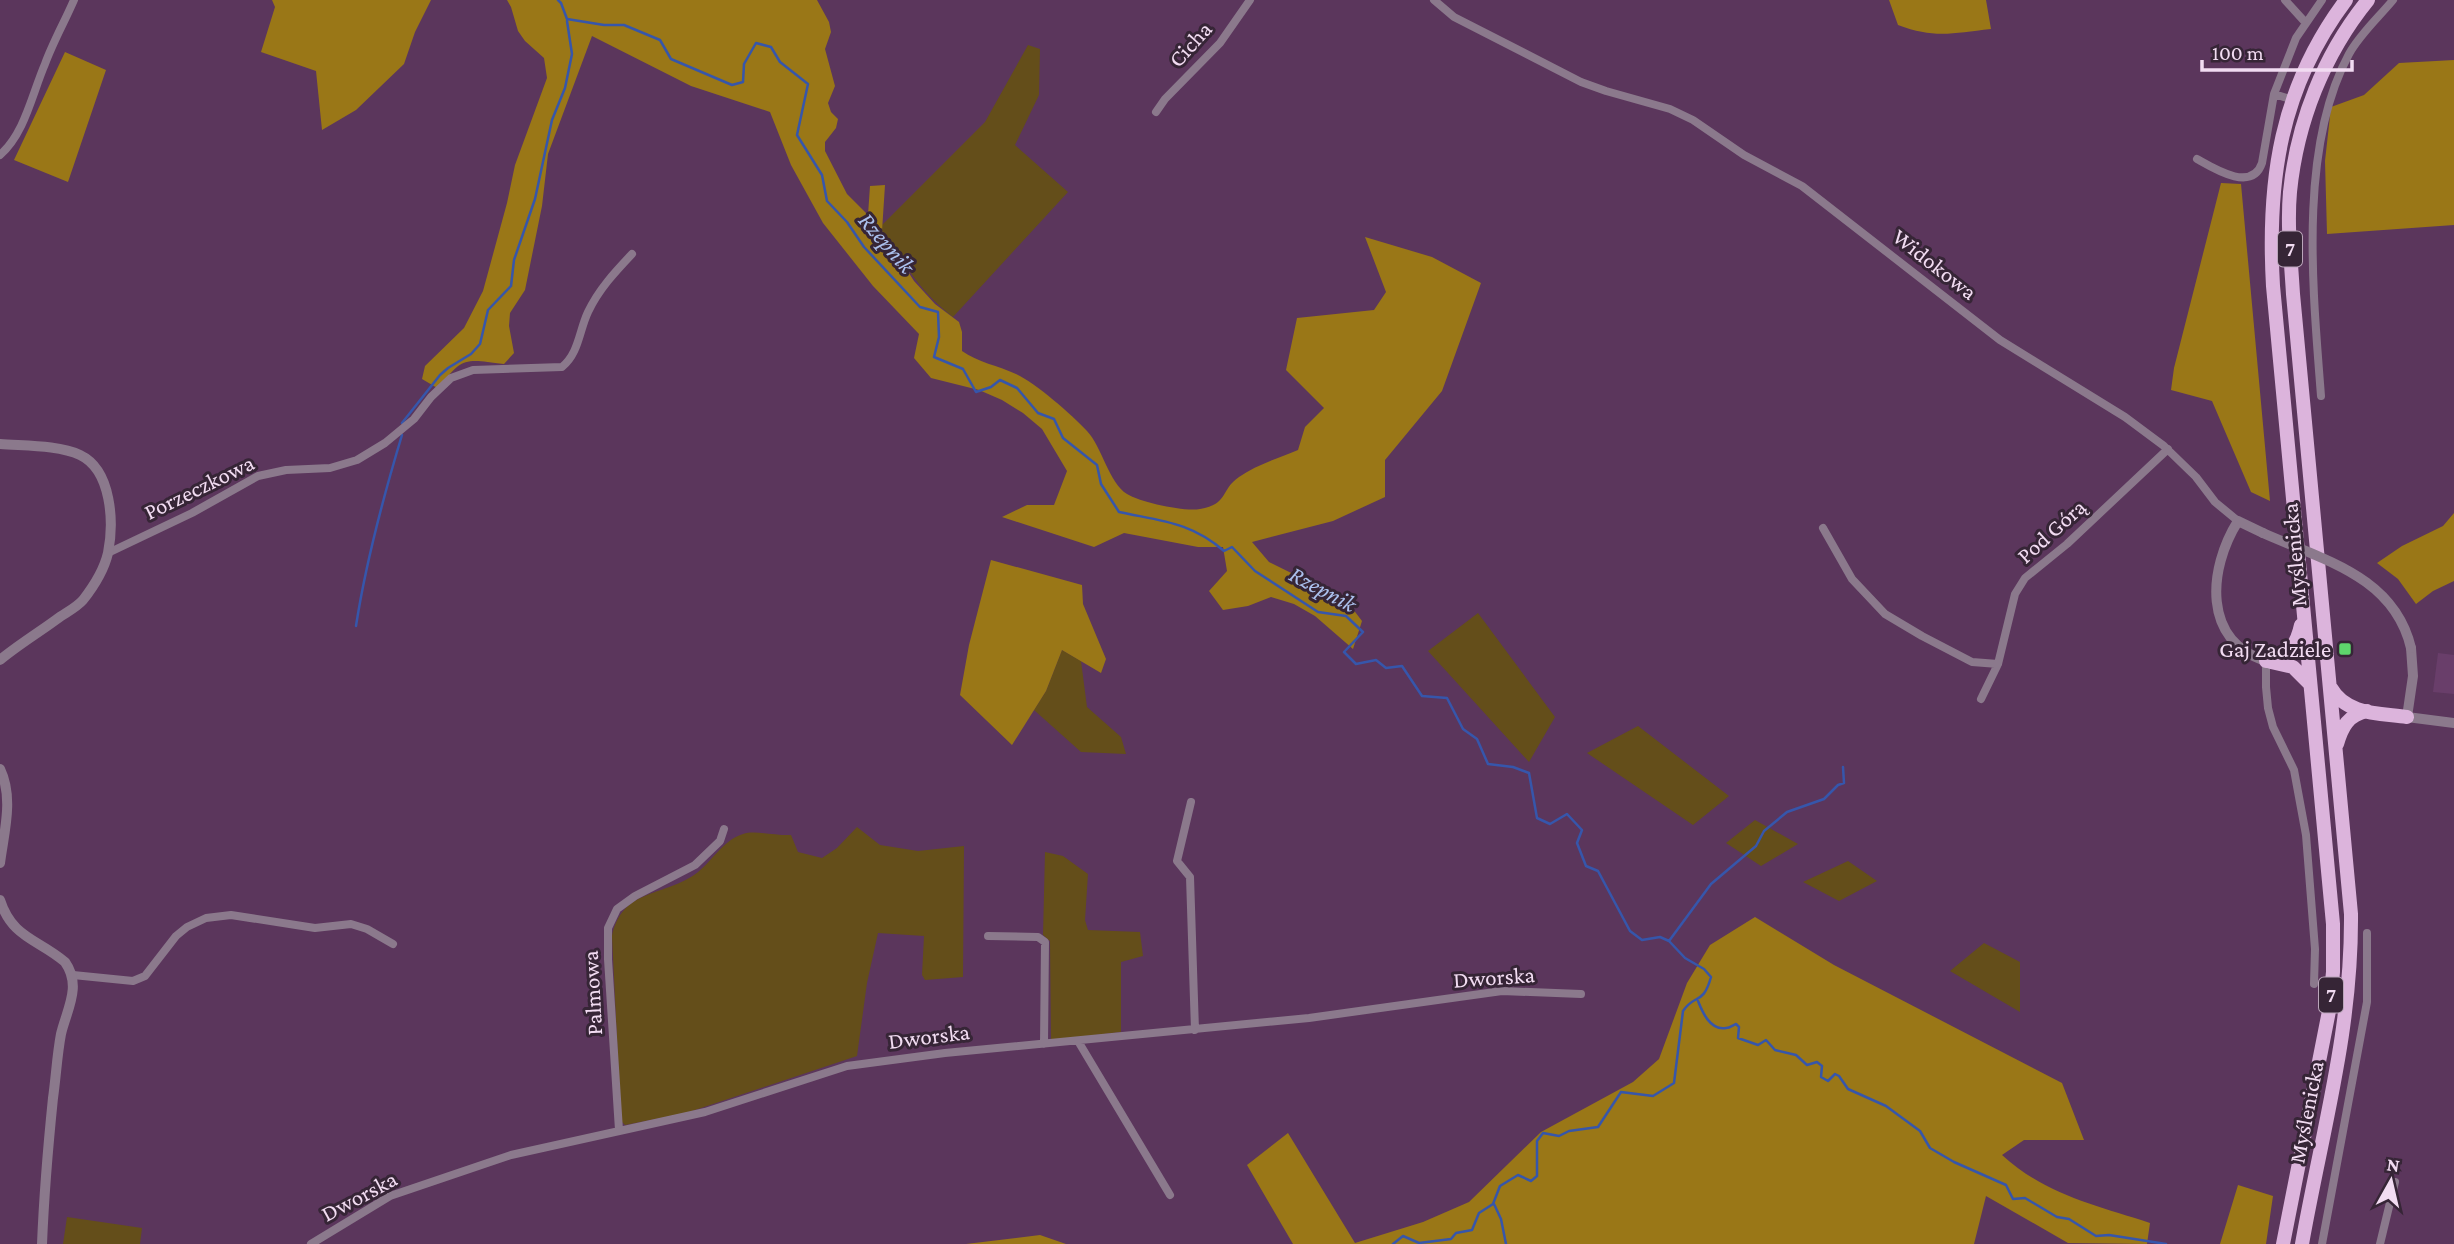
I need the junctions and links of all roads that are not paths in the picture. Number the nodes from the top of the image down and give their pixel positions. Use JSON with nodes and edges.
{"nodes":[{"id":1,"x":74,"y":0,"type":"edge"},
{"id":2,"x":1250,"y":0,"type":"edge"},
{"id":3,"x":1434,"y":0,"type":"edge"},
{"id":4,"x":2285,"y":0,"type":"edge"},
{"id":5,"x":2322,"y":0,"type":"edge"},
{"id":6,"x":2346,"y":0,"type":"edge"},
{"id":7,"x":2368,"y":0,"type":"edge"},
{"id":8,"x":2393,"y":0,"type":"edge"},
{"id":9,"x":2305,"y":22,"type":"junction"},
{"id":10,"x":2274,"y":94,"type":"junction"},
{"id":11,"x":2292,"y":100,"type":"junction"},
{"id":12,"x":1156,"y":112,"type":"dead end"},
{"id":13,"x":0,"y":155,"type":"edge"},
{"id":14,"x":2197,"y":159,"type":"dead end"},
{"id":15,"x":632,"y":254,"type":"dead end"},
{"id":16,"x":2321,"y":396,"type":"dead end"},
{"id":17,"x":0,"y":444,"type":"edge"},
{"id":18,"x":2168,"y":449,"type":"junction"},
{"id":19,"x":2238,"y":521,"type":"junction"},
{"id":20,"x":1823,"y":528,"type":"dead end"},
{"id":21,"x":108,"y":554,"type":"junction"},
{"id":22,"x":2304,"y":611,"type":"junction"},
{"id":23,"x":0,"y":660,"type":"edge"},
{"id":24,"x":2266,"y":661,"type":"junction"},
{"id":25,"x":1998,"y":664,"type":"junction"},
{"id":26,"x":2329,"y":682,"type":"junction"},
{"id":27,"x":2310,"y":684,"type":"junction"},
{"id":28,"x":1981,"y":699,"type":"dead end"},
{"id":29,"x":2367,"y":711,"type":"junction"},
{"id":30,"x":2407,"y":716,"type":"junction"},
{"id":31,"x":2454,"y":723,"type":"edge"},
{"id":32,"x":2336,"y":753,"type":"junction"},
{"id":33,"x":0,"y":769,"type":"edge"},
{"id":34,"x":1191,"y":802,"type":"dead end"},
{"id":35,"x":724,"y":829,"type":"dead end"},
{"id":36,"x":0,"y":863,"type":"edge"},
{"id":37,"x":0,"y":901,"type":"edge"},
{"id":38,"x":2367,"y":933,"type":"dead end"},
{"id":39,"x":988,"y":936,"type":"dead end"},
{"id":40,"x":393,"y":944,"type":"dead end"},
{"id":41,"x":73,"y":975,"type":"junction"},
{"id":42,"x":2314,"y":984,"type":"dead end"},
{"id":43,"x":1581,"y":994,"type":"dead end"},
{"id":44,"x":1195,"y":1030,"type":"junction"},
{"id":45,"x":1078,"y":1041,"type":"junction"},
{"id":46,"x":1044,"y":1044,"type":"junction"},
{"id":47,"x":619,"y":1130,"type":"junction"},
{"id":48,"x":2395,"y":1182,"type":"dead end"},
{"id":49,"x":1170,"y":1195,"type":"dead end"},
{"id":50,"x":42,"y":1244,"type":"edge"},
{"id":51,"x":311,"y":1244,"type":"edge"},
{"id":52,"x":2283,"y":1244,"type":"edge"},
{"id":53,"x":2302,"y":1244,"type":"edge"},
{"id":54,"x":2322,"y":1244,"type":"edge"},
{"id":55,"x":2379,"y":1244,"type":"edge"}],
"edges":[{"from":1,"to":13,"type":"street"},
{"from":2,"to":12,"type":"street","name":"Cicha"},
{"from":3,"to":18,"type":"street","name":"Widokowa"},
{"from":4,"to":9,"type":"street"},
{"from":5,"to":9,"type":"street"},
{"from":6,"to":11,"type":"highway","name":"Myślenicka","number":"7"},
{"from":7,"to":26,"type":"highway","name":"Myślenicka","number":"7"},
{"from":8,"to":16,"type":"street"},
{"from":9,"to":10,"type":"street"},
{"from":10,"to":11,"type":"street"},
{"from":10,"to":14,"type":"street"},
{"from":11,"to":22,"type":"highway","name":"Myślenicka","number":"7"},
{"from":15,"to":21,"type":"street","name":"Porzeczkowa"},
{"from":17,"to":21,"type":"street"},
{"from":18,"to":19,"type":"street","name":"Widokowa"},
{"from":18,"to":25,"type":"street","name":"Pod Górą"},
{"from":19,"to":24,"type":"street"},
{"from":19,"to":30,"type":"street","bridge":true},
{"from":20,"to":25,"type":"street"},
{"from":21,"to":23,"type":"street"},
{"from":22,"to":24,"type":"highway"},
{"from":22,"to":27,"type":"highway","name":"Myślenicka","number":"7"},
{"from":24,"to":27,"type":"highway"},
{"from":24,"to":42,"type":"street"},
{"from":25,"to":28,"type":"street","name":"Pod Górą"},
{"from":26,"to":29,"type":"highway"},
{"from":26,"to":32,"type":"highway","name":"Myślenicka","number":"7"},
{"from":27,"to":52,"type":"highway","name":"Myślenicka","number":"7"},
{"from":29,"to":30,"type":"highway"},
{"from":29,"to":32,"type":"highway"},
{"from":30,"to":31,"type":"street"},
{"from":32,"to":53,"type":"highway","name":"Myślenicka","number":"7"},
{"from":33,"to":36,"type":"street"},
{"from":34,"to":44,"type":"street"},
{"from":35,"to":47,"type":"street","name":"Palmowa"},
{"from":37,"to":41,"type":"street"},
{"from":38,"to":54,"type":"street"},
{"from":39,"to":46,"type":"street"},
{"from":40,"to":41,"type":"street"},
{"from":41,"to":50,"type":"street"},
{"from":43,"to":44,"type":"street","name":"Dworska"},
{"from":44,"to":45,"type":"street","name":"Dworska"},
{"from":45,"to":46,"type":"street","name":"Dworska"},
{"from":45,"to":49,"type":"street"},
{"from":46,"to":47,"type":"street","name":"Dworska"},
{"from":47,"to":51,"type":"street","name":"Dworska"},
{"from":48,"to":55,"type":"street"}]}
